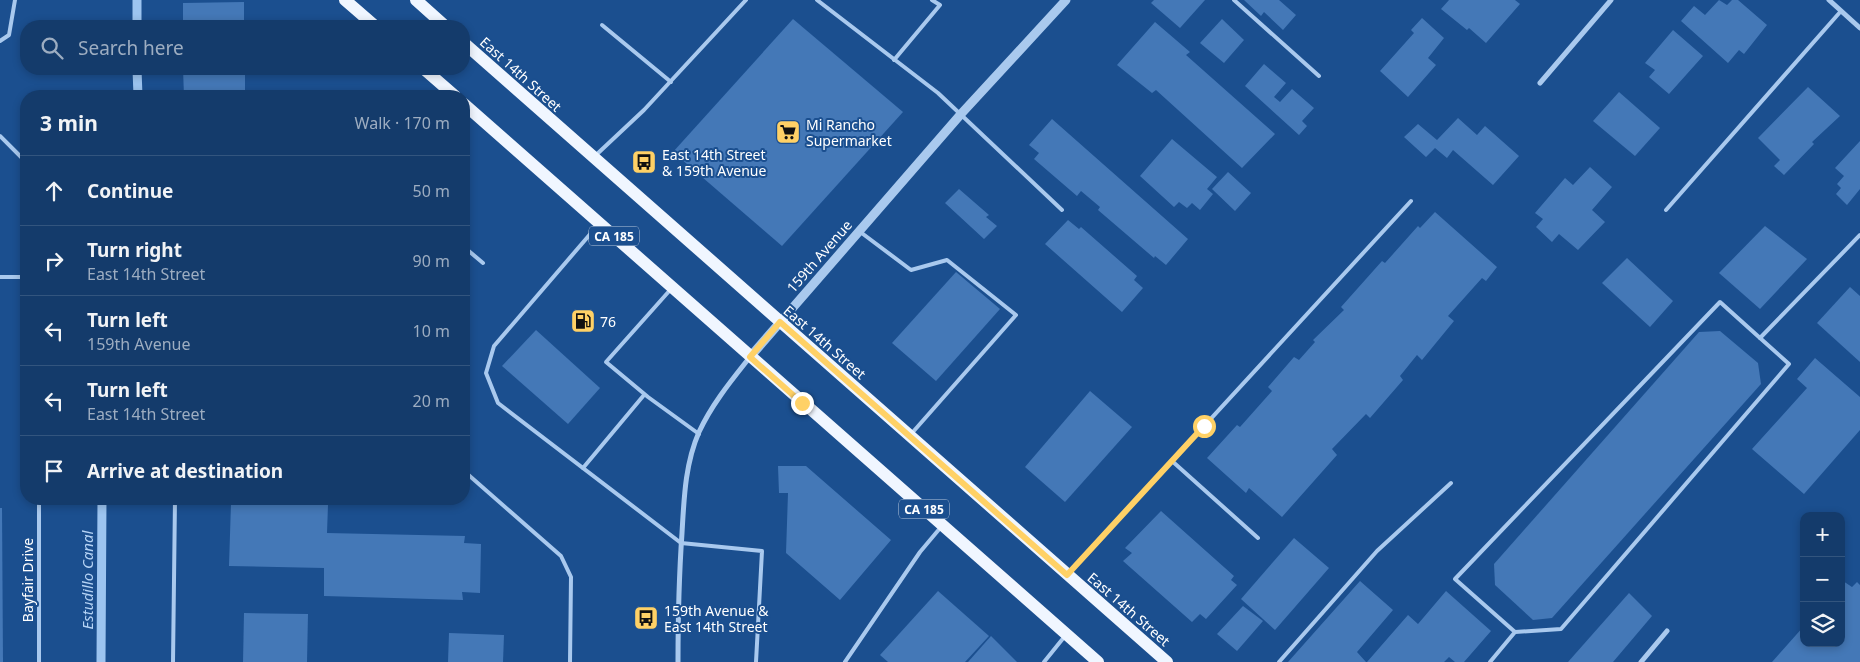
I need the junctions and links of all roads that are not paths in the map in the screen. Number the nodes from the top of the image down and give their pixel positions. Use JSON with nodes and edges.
{"nodes":[{"id":1,"x":15,"y":0,"type":"edge"},
{"id":2,"x":345,"y":0,"type":"edge"},
{"id":3,"x":416,"y":0,"type":"edge"},
{"id":4,"x":746,"y":0,"type":"edge"},
{"id":5,"x":817,"y":0,"type":"edge"},
{"id":6,"x":932,"y":0,"type":"edge"},
{"id":7,"x":1234,"y":0,"type":"edge"},
{"id":8,"x":1611,"y":0,"type":"edge"},
{"id":9,"x":1829,"y":0,"type":"edge"},
{"id":10,"x":1063,"y":1,"type":"edge"},
{"id":11,"x":1841,"y":11,"type":"junction"},
{"id":12,"x":368,"y":20,"type":"edge"},
{"id":13,"x":438,"y":20,"type":"edge"},
{"id":14,"x":602,"y":25,"type":"dead end"},
{"id":15,"x":1860,"y":28,"type":"edge"},
{"id":16,"x":0,"y":40,"type":"edge"},
{"id":17,"x":470,"y":48,"type":"edge"},
{"id":18,"x":894,"y":60,"type":"junction"},
{"id":19,"x":431,"y":75,"type":"edge"},
{"id":20,"x":1319,"y":76,"type":"dead end"},
{"id":21,"x":671,"y":82,"type":"junction"},
{"id":22,"x":1540,"y":83,"type":"dead end"},
{"id":23,"x":448,"y":90,"type":"edge"},
{"id":24,"x":470,"y":109,"type":"edge"},
{"id":25,"x":961,"y":114,"type":"junction"},
{"id":26,"x":0,"y":136,"type":"edge"},
{"id":27,"x":20,"y":156,"type":"edge"},
{"id":28,"x":593,"y":158,"type":"junction"},
{"id":29,"x":1411,"y":201,"type":"dead end"},
{"id":30,"x":1062,"y":210,"type":"dead end"},
{"id":31,"x":1666,"y":210,"type":"dead end"},
{"id":32,"x":600,"y":223,"type":"junction"},
{"id":33,"x":859,"y":231,"type":"junction"},
{"id":34,"x":1860,"y":235,"type":"edge"},
{"id":35,"x":470,"y":252,"type":"edge"},
{"id":36,"x":483,"y":263,"type":"dead end"},
{"id":37,"x":20,"y":277,"type":"edge"},
{"id":38,"x":0,"y":278,"type":"edge"},
{"id":39,"x":672,"y":288,"type":"junction"},
{"id":40,"x":780,"y":322,"type":"junction"},
{"id":41,"x":1760,"y":338,"type":"junction"},
{"id":42,"x":750,"y":357,"type":"junction"},
{"id":43,"x":644,"y":395,"type":"junction"},
{"id":44,"x":698,"y":434,"type":"junction"},
{"id":45,"x":910,"y":436,"type":"junction"},
{"id":46,"x":1172,"y":461,"type":"junction"},
{"id":47,"x":583,"y":468,"type":"junction"},
{"id":48,"x":470,"y":475,"type":"edge"},
{"id":49,"x":1451,"y":483,"type":"dead end"},
{"id":50,"x":38,"y":505,"type":"edge"},
{"id":51,"x":175,"y":505,"type":"edge"},
{"id":52,"x":943,"y":526,"type":"junction"},
{"id":53,"x":1258,"y":538,"type":"dead end"},
{"id":54,"x":681,"y":543,"type":"junction"},
{"id":55,"x":1067,"y":575,"type":"junction"},
{"id":56,"x":1667,"y":631,"type":"dead end"},
{"id":57,"x":1515,"y":632,"type":"junction"},
{"id":58,"x":1066,"y":634,"type":"junction"},
{"id":59,"x":38,"y":662,"type":"edge"},
{"id":60,"x":174,"y":662,"type":"edge"},
{"id":61,"x":570,"y":662,"type":"edge"},
{"id":62,"x":678,"y":662,"type":"edge"},
{"id":63,"x":756,"y":662,"type":"edge"},
{"id":64,"x":845,"y":662,"type":"edge"},
{"id":65,"x":1044,"y":662,"type":"edge"},
{"id":66,"x":1098,"y":662,"type":"edge"},
{"id":67,"x":1166,"y":662,"type":"edge"},
{"id":68,"x":1279,"y":662,"type":"edge"},
{"id":69,"x":1490,"y":662,"type":"edge"},
{"id":70,"x":1641,"y":662,"type":"edge"}],
"edges":[{"from":1,"to":16,"type":"lane"},
{"from":2,"to":12,"type":"main road"},
{"from":3,"to":13,"type":"main road"},
{"from":4,"to":21,"type":"lane"},
{"from":5,"to":18,"type":"lane"},
{"from":6,"to":18,"type":"lane"},
{"from":7,"to":20,"type":"lane"},
{"from":8,"to":22,"type":"street"},
{"from":9,"to":11,"type":"street"},
{"from":10,"to":25,"type":"street","name":"159th Avenue"},
{"from":11,"to":15,"type":"street"},
{"from":11,"to":31,"type":"lane"},
{"from":14,"to":21,"type":"lane"},
{"from":17,"to":28,"type":"main road","name":"East 14th Street"},
{"from":18,"to":25,"type":"lane"},
{"from":19,"to":23,"type":"main road"},
{"from":21,"to":28,"type":"lane"},
{"from":24,"to":32,"type":"main road","number":"CA 185"},
{"from":25,"to":30,"type":"lane"},
{"from":25,"to":33,"type":"street","name":"159th Avenue"},
{"from":26,"to":27,"type":"lane"},
{"from":28,"to":40,"type":"main road","name":"East 14th Street"},
{"from":29,"to":46,"type":"lane"},
{"from":32,"to":39,"type":"main road","number":"CA 185"},
{"from":32,"to":47,"type":"lane"},
{"from":33,"to":40,"type":"street","name":"159th Avenue"},
{"from":33,"to":45,"type":"lane"},
{"from":34,"to":41,"type":"lane"},
{"from":35,"to":36,"type":"lane"},
{"from":37,"to":38,"type":"lane"},
{"from":39,"to":42,"type":"main road","number":"CA 185"},
{"from":39,"to":43,"type":"lane"},
{"from":40,"to":42,"type":"street","name":"159th Avenue"},
{"from":40,"to":45,"type":"main road","name":"East 14th Street"},
{"from":41,"to":57,"type":"lane"},
{"from":41,"to":57,"type":"lane"},
{"from":42,"to":44,"type":"street","name":"159th Avenue"},
{"from":42,"to":52,"type":"main road","number":"CA 185"},
{"from":43,"to":44,"type":"lane"},
{"from":43,"to":47,"type":"lane"},
{"from":44,"to":54,"type":"street","name":"159th Avenue"},
{"from":45,"to":55,"type":"main road","name":"East 14th Street"},
{"from":46,"to":53,"type":"lane"},
{"from":46,"to":55,"type":"lane"},
{"from":47,"to":54,"type":"lane"},
{"from":48,"to":61,"type":"lane"},
{"from":49,"to":68,"type":"lane"},
{"from":50,"to":59,"type":"lane","name":"Bayfair Drive"},
{"from":51,"to":60,"type":"lane"},
{"from":52,"to":58,"type":"main road","number":"CA 185"},
{"from":52,"to":64,"type":"lane"},
{"from":54,"to":62,"type":"street","name":"159th Avenue"},
{"from":54,"to":63,"type":"lane"},
{"from":55,"to":67,"type":"main road","name":"East 14th Street"},
{"from":56,"to":70,"type":"street"},
{"from":57,"to":69,"type":"lane"},
{"from":58,"to":65,"type":"lane"},
{"from":58,"to":66,"type":"main road","number":"CA 185"}]}
